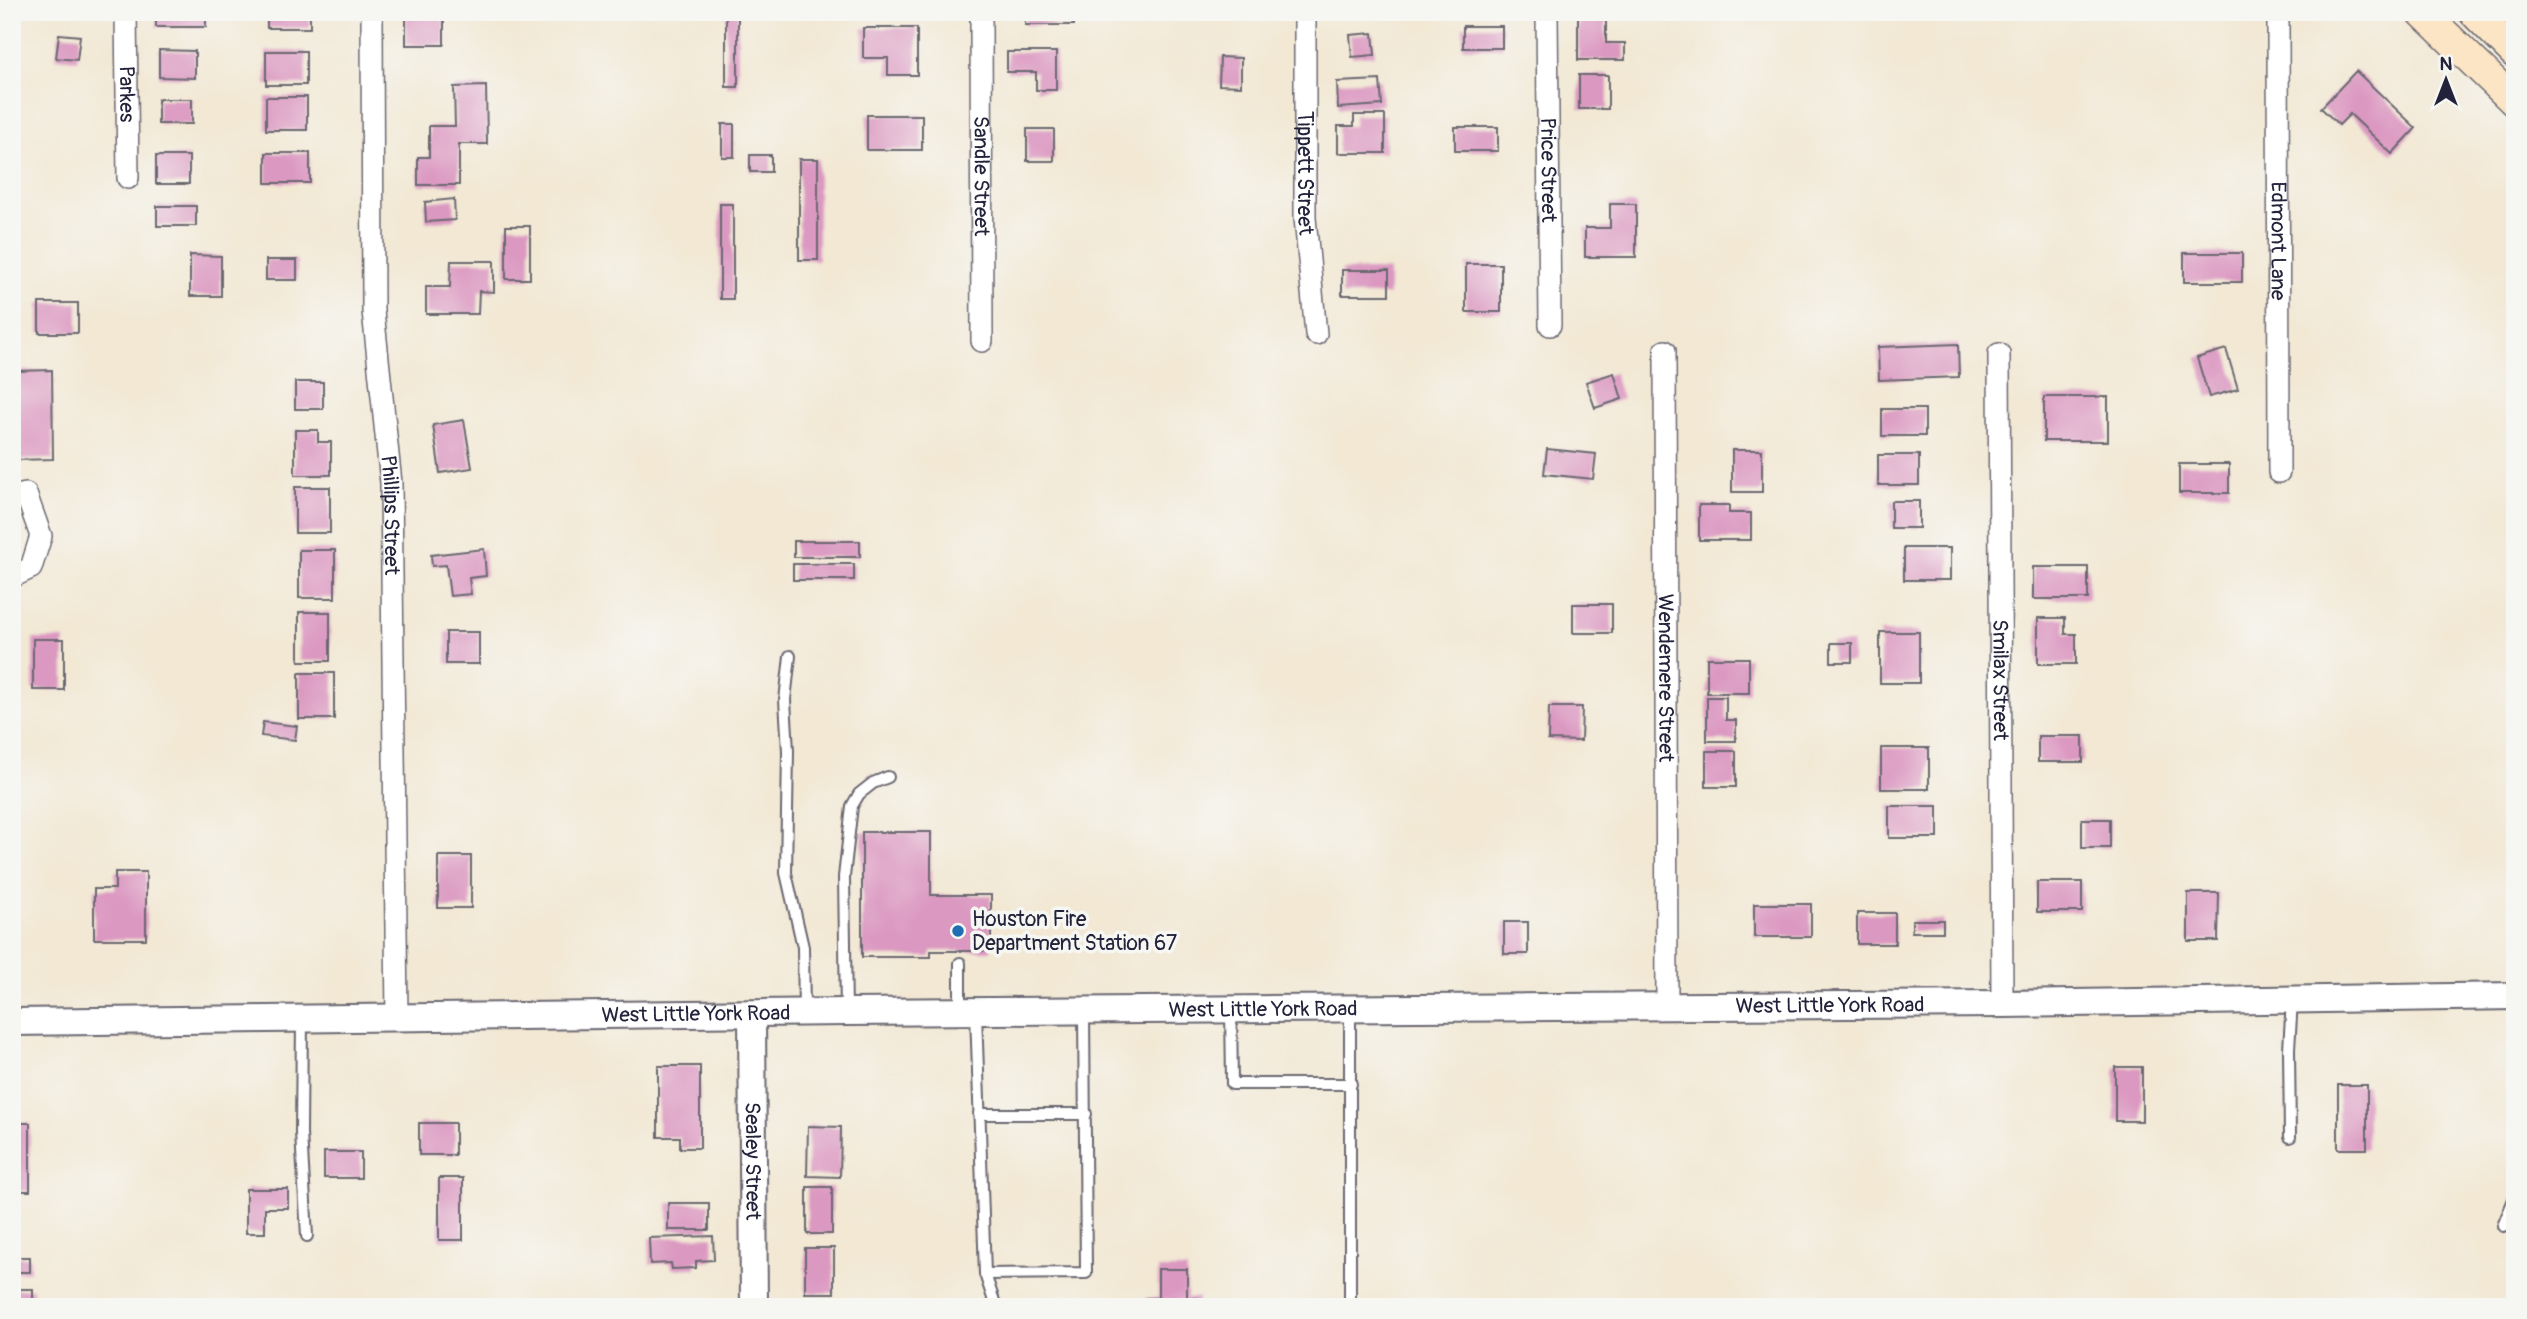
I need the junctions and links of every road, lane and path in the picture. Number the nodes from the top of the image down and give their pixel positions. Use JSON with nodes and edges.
{"nodes":[{"id":1,"x":126,"y":12,"type":"edge"},
{"id":2,"x":372,"y":12,"type":"edge"},
{"id":3,"x":981,"y":12,"type":"edge"},
{"id":4,"x":1305,"y":12,"type":"edge"},
{"id":5,"x":1547,"y":12,"type":"edge"},
{"id":6,"x":2278,"y":12,"type":"edge"},
{"id":7,"x":2422,"y":12,"type":"edge"},
{"id":8,"x":2474,"y":12,"type":"edge"},
{"id":9,"x":2515,"y":52,"type":"edge"},
{"id":10,"x":2515,"y":102,"type":"edge"},
{"id":11,"x":128,"y":178,"type":"dead end"},
{"id":12,"x":1550,"y":325,"type":"dead end"},
{"id":13,"x":1316,"y":334,"type":"dead end"},
{"id":14,"x":982,"y":341,"type":"dead end"},
{"id":15,"x":1665,"y":351,"type":"dead end"},
{"id":16,"x":1999,"y":354,"type":"dead end"},
{"id":17,"x":2279,"y":472,"type":"dead end"},
{"id":18,"x":12,"y":497,"type":"edge"},
{"id":19,"x":12,"y":577,"type":"edge"},
{"id":20,"x":790,"y":656,"type":"dead end"},
{"id":21,"x":888,"y":777,"type":"dead end"},
{"id":22,"x":960,"y":962,"type":"dead end"},
{"id":23,"x":2515,"y":996,"type":"edge"},
{"id":24,"x":2292,"y":1000,"type":"junction"},
{"id":25,"x":2001,"y":1004,"type":"junction"},
{"id":26,"x":1667,"y":1006,"type":"junction"},
{"id":27,"x":1350,"y":1008,"type":"junction"},
{"id":28,"x":1231,"y":1009,"type":"junction"},
{"id":29,"x":1084,"y":1011,"type":"junction"},
{"id":30,"x":846,"y":1012,"type":"junction"},
{"id":31,"x":968,"y":1012,"type":"junction"},
{"id":32,"x":752,"y":1014,"type":"junction"},
{"id":33,"x":804,"y":1014,"type":"junction"},
{"id":34,"x":397,"y":1018,"type":"junction"},
{"id":35,"x":302,"y":1019,"type":"junction"},
{"id":36,"x":12,"y":1022,"type":"edge"},
{"id":37,"x":1351,"y":1084,"type":"junction"},
{"id":38,"x":979,"y":1114,"type":"junction"},
{"id":39,"x":1086,"y":1114,"type":"junction"},
{"id":40,"x":2290,"y":1137,"type":"dead end"},
{"id":41,"x":2515,"y":1198,"type":"edge"},
{"id":42,"x":2503,"y":1226,"type":"dead end"},
{"id":43,"x":307,"y":1236,"type":"dead end"},
{"id":44,"x":985,"y":1274,"type":"junction"},
{"id":45,"x":754,"y":1307,"type":"edge"},
{"id":46,"x":996,"y":1307,"type":"edge"},
{"id":47,"x":1350,"y":1307,"type":"edge"}],
"edges":[{"from":1,"to":11,"type":"street","name":"Parkes"},
{"from":2,"to":34,"type":"street","name":"Phillips Street"},
{"from":3,"to":14,"type":"street","name":"Sandle Street"},
{"from":4,"to":13,"type":"street","name":"Tippett Street"},
{"from":5,"to":12,"type":"street","name":"Price Street"},
{"from":6,"to":17,"type":"street","name":"Edmont Lane"},
{"from":7,"to":10,"type":"main road"},
{"from":8,"to":9,"type":"main road"},
{"from":15,"to":26,"type":"street","name":"Wendemere Street"},
{"from":16,"to":25,"type":"street","name":"Smilax Street"},
{"from":18,"to":19,"type":"street"},
{"from":20,"to":33,"type":"lane"},
{"from":21,"to":30,"type":"lane"},
{"from":22,"to":31,"type":"lane"},
{"from":23,"to":24,"type":"street","name":"West Little York Road"},
{"from":24,"to":25,"type":"street","name":"West Little York Road"},
{"from":24,"to":40,"type":"lane"},
{"from":25,"to":26,"type":"street","name":"West Little York Road"},
{"from":26,"to":27,"type":"street","name":"West Little York Road"},
{"from":27,"to":28,"type":"street","name":"West Little York Road"},
{"from":27,"to":37,"type":"lane"},
{"from":28,"to":29,"type":"street","name":"West Little York Road"},
{"from":28,"to":37,"type":"lane"},
{"from":29,"to":31,"type":"street","name":"West Little York Road"},
{"from":29,"to":39,"type":"lane"},
{"from":30,"to":31,"type":"street","name":"West Little York Road"},
{"from":30,"to":33,"type":"street","name":"West Little York Road"},
{"from":31,"to":38,"type":"lane"},
{"from":32,"to":33,"type":"street","name":"West Little York Road"},
{"from":32,"to":34,"type":"street","name":"West Little York Road"},
{"from":32,"to":45,"type":"street","name":"Sealey Street"},
{"from":34,"to":35,"type":"street","name":"West Little York Road"},
{"from":35,"to":36,"type":"street","name":"West Little York Road"},
{"from":35,"to":43,"type":"lane"},
{"from":37,"to":47,"type":"lane"},
{"from":38,"to":39,"type":"lane"},
{"from":38,"to":44,"type":"lane"},
{"from":39,"to":44,"type":"lane"},
{"from":41,"to":42,"type":"lane"},
{"from":44,"to":46,"type":"lane"}]}
